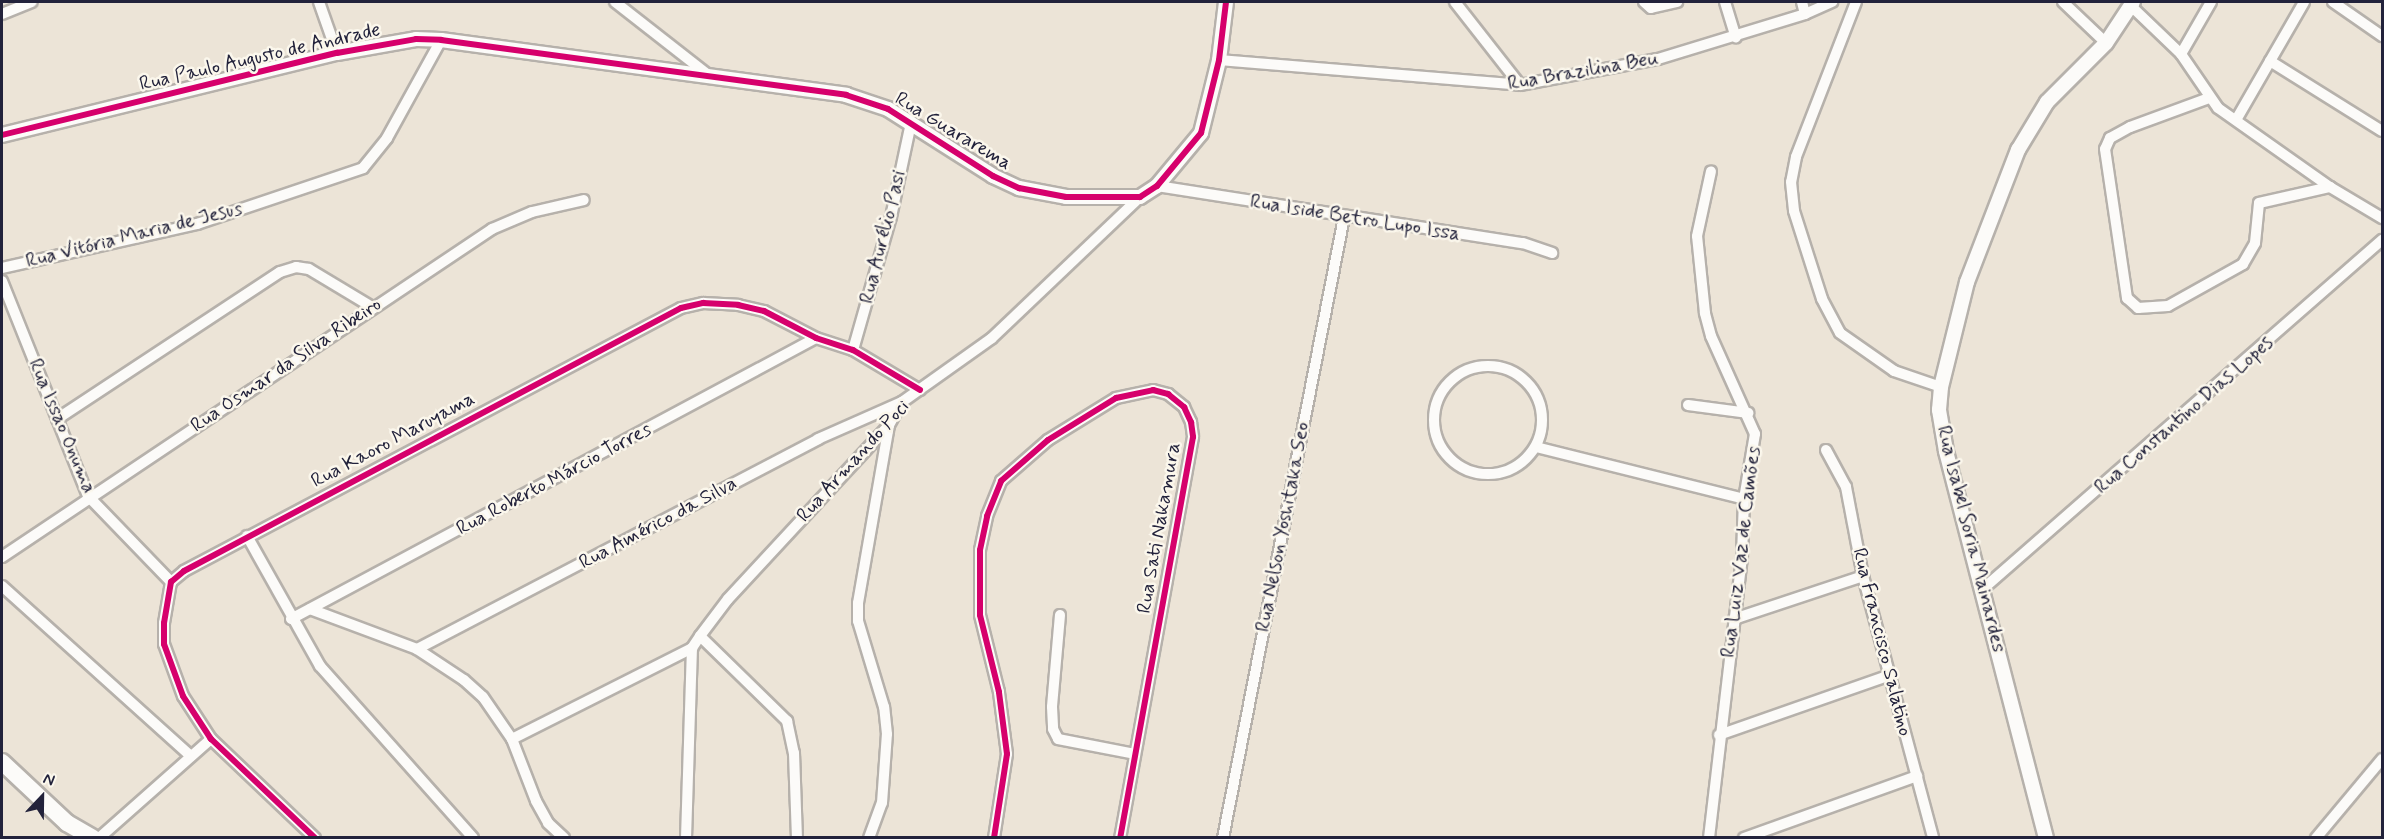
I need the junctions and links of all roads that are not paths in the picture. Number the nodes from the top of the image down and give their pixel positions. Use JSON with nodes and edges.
{"nodes":[{"id":1,"x":32,"y":2,"type":"edge"},
{"id":2,"x":319,"y":2,"type":"edge"},
{"id":3,"x":615,"y":2,"type":"edge"},
{"id":4,"x":1226,"y":2,"type":"edge"},
{"id":5,"x":1455,"y":2,"type":"edge"},
{"id":6,"x":1644,"y":2,"type":"edge"},
{"id":7,"x":1677,"y":2,"type":"edge"},
{"id":8,"x":1725,"y":2,"type":"edge"},
{"id":9,"x":1802,"y":2,"type":"edge"},
{"id":10,"x":1832,"y":2,"type":"edge"},
{"id":11,"x":1856,"y":2,"type":"edge"},
{"id":12,"x":2063,"y":2,"type":"edge"},
{"id":13,"x":2211,"y":2,"type":"edge"},
{"id":14,"x":2304,"y":2,"type":"edge"},
{"id":15,"x":2333,"y":2,"type":"edge"},
{"id":16,"x":2132,"y":4,"type":"edge"},
{"id":17,"x":2,"y":14,"type":"edge"},
{"id":18,"x":1805,"y":14,"type":"junction"},
{"id":19,"x":2382,"y":36,"type":"edge"},
{"id":20,"x":1736,"y":37,"type":"junction"},
{"id":21,"x":441,"y":40,"type":"junction"},
{"id":22,"x":2106,"y":43,"type":"junction"},
{"id":23,"x":337,"y":53,"type":"junction"},
{"id":24,"x":2181,"y":54,"type":"junction"},
{"id":25,"x":1219,"y":60,"type":"junction"},
{"id":26,"x":2271,"y":61,"type":"junction"},
{"id":27,"x":707,"y":74,"type":"junction"},
{"id":28,"x":1520,"y":85,"type":"junction"},
{"id":29,"x":2209,"y":98,"type":"junction"},
{"id":30,"x":2236,"y":120,"type":"junction"},
{"id":31,"x":911,"y":123,"type":"junction"},
{"id":32,"x":2382,"y":131,"type":"edge"},
{"id":33,"x":2,"y":135,"type":"edge"},
{"id":34,"x":1711,"y":171,"type":"dead end"},
{"id":35,"x":1157,"y":186,"type":"junction"},
{"id":36,"x":2330,"y":187,"type":"junction"},
{"id":37,"x":1140,"y":197,"type":"junction"},
{"id":38,"x":584,"y":200,"type":"dead end"},
{"id":39,"x":1344,"y":217,"type":"junction"},
{"id":40,"x":2382,"y":218,"type":"edge"},
{"id":41,"x":2382,"y":240,"type":"edge"},
{"id":42,"x":1552,"y":253,"type":"dead end"},
{"id":43,"x":2,"y":268,"type":"edge"},
{"id":44,"x":2,"y":282,"type":"edge"},
{"id":45,"x":372,"y":307,"type":"junction"},
{"id":46,"x":816,"y":338,"type":"junction"},
{"id":47,"x":853,"y":350,"type":"junction"},
{"id":48,"x":1941,"y":387,"type":"junction"},
{"id":49,"x":920,"y":390,"type":"junction"},
{"id":50,"x":902,"y":402,"type":"junction"},
{"id":51,"x":1688,"y":405,"type":"dead end"},
{"id":52,"x":1748,"y":413,"type":"junction"},
{"id":53,"x":57,"y":419,"type":"junction"},
{"id":54,"x":889,"y":425,"type":"junction"},
{"id":55,"x":1536,"y":447,"type":"junction"},
{"id":56,"x":1826,"y":450,"type":"dead end"},
{"id":57,"x":88,"y":496,"type":"junction"},
{"id":58,"x":1744,"y":499,"type":"junction"},
{"id":59,"x":247,"y":536,"type":"junction"},
{"id":60,"x":2,"y":557,"type":"edge"},
{"id":61,"x":1863,"y":576,"type":"junction"},
{"id":62,"x":171,"y":582,"type":"junction"},
{"id":63,"x":2,"y":586,"type":"edge"},
{"id":64,"x":1984,"y":588,"type":"junction"},
{"id":65,"x":310,"y":609,"type":"junction"},
{"id":66,"x":1060,"y":615,"type":"dead end"},
{"id":67,"x":291,"y":619,"type":"junction"},
{"id":68,"x":1734,"y":619,"type":"junction"},
{"id":69,"x":700,"y":636,"type":"junction"},
{"id":70,"x":692,"y":648,"type":"junction"},
{"id":71,"x":417,"y":649,"type":"junction"},
{"id":72,"x":1890,"y":675,"type":"junction"},
{"id":73,"x":1719,"y":735,"type":"junction"},
{"id":74,"x":211,"y":739,"type":"junction"},
{"id":75,"x":512,"y":739,"type":"junction"},
{"id":76,"x":1135,"y":754,"type":"junction"},
{"id":77,"x":190,"y":756,"type":"junction"},
{"id":78,"x":2382,"y":759,"type":"edge"},
{"id":79,"x":2,"y":762,"type":"edge"},
{"id":80,"x":1917,"y":776,"type":"junction"},
{"id":81,"x":68,"y":823,"type":"junction"},
{"id":82,"x":77,"y":837,"type":"edge"},
{"id":83,"x":93,"y":837,"type":"edge"},
{"id":84,"x":99,"y":837,"type":"edge"},
{"id":85,"x":315,"y":837,"type":"edge"},
{"id":86,"x":473,"y":837,"type":"edge"},
{"id":87,"x":564,"y":837,"type":"edge"},
{"id":88,"x":686,"y":837,"type":"edge"},
{"id":89,"x":797,"y":837,"type":"edge"},
{"id":90,"x":869,"y":837,"type":"edge"},
{"id":91,"x":993,"y":837,"type":"edge"},
{"id":92,"x":1120,"y":837,"type":"edge"},
{"id":93,"x":1223,"y":837,"type":"edge"},
{"id":94,"x":1709,"y":837,"type":"edge"},
{"id":95,"x":1744,"y":837,"type":"edge"},
{"id":96,"x":1933,"y":837,"type":"edge"},
{"id":97,"x":2046,"y":837,"type":"edge"},
{"id":98,"x":2316,"y":837,"type":"edge"}],
"edges":[{"from":1,"to":17,"type":"street"},
{"from":2,"to":23,"type":"street"},
{"from":3,"to":27,"type":"street"},
{"from":4,"to":25,"type":"street"},
{"from":5,"to":28,"type":"street"},
{"from":6,"to":7,"type":"street"},
{"from":8,"to":20,"type":"street"},
{"from":9,"to":18,"type":"street"},
{"from":10,"to":18,"type":"street","name":"Rua Brazilina Beu"},
{"from":11,"to":48,"type":"street"},
{"from":12,"to":22,"type":"street"},
{"from":13,"to":24,"type":"street"},
{"from":14,"to":26,"type":"street"},
{"from":15,"to":19,"type":"street"},
{"from":16,"to":22,"type":"street","name":"Rua Isabel Soria Mainardes"},
{"from":16,"to":24,"type":"street"},
{"from":18,"to":20,"type":"street","name":"Rua Brazilina Beu"},
{"from":20,"to":28,"type":"street","name":"Rua Brazilina Beu"},
{"from":21,"to":23,"type":"street","name":"Rua Paulo Augusto de Andrade"},
{"from":21,"to":27,"type":"street","name":"Rua Paulo Augusto de Andrade"},
{"from":21,"to":43,"type":"street","name":"Rua Vitória Maria de Jesus"},
{"from":22,"to":48,"type":"street","name":"Rua Isabel Soria Mainardes"},
{"from":23,"to":33,"type":"street","name":"Rua Paulo Augusto de Andrade"},
{"from":24,"to":29,"type":"street"},
{"from":25,"to":28,"type":"street","name":"Rua Brazilina Beu"},
{"from":25,"to":35,"type":"street"},
{"from":26,"to":30,"type":"street"},
{"from":26,"to":32,"type":"street"},
{"from":27,"to":31,"type":"street","name":"Rua Guararema"},
{"from":29,"to":30,"type":"street"},
{"from":29,"to":36,"type":"street"},
{"from":30,"to":36,"type":"street"},
{"from":31,"to":37,"type":"street","name":"Rua Guararema"},
{"from":31,"to":47,"type":"street","name":"Rua Aurélio Pasi"},
{"from":34,"to":52,"type":"street","name":"Rua Luiz Vaz de Camões"},
{"from":35,"to":37,"type":"street"},
{"from":35,"to":39,"type":"street","name":"Rua Iside Betro Lupo Issa"},
{"from":36,"to":40,"type":"street"},
{"from":37,"to":49,"type":"street","name":"Rua Armando Poci"},
{"from":38,"to":45,"type":"street","name":"Rua Osmar da Silva Ribeiro"},
{"from":39,"to":42,"type":"street","name":"Rua Iside Betro Lupo Issa"},
{"from":39,"to":93,"type":"street","name":"Rua Nelson Yoshitaka Seo"},
{"from":41,"to":64,"type":"street","name":"Rua Constantino Dias Lopes"},
{"from":44,"to":53,"type":"street","name":"Rua Issao Onuma"},
{"from":45,"to":53,"type":"street"},
{"from":45,"to":57,"type":"street","name":"Rua Osmar da Silva Ribeiro"},
{"from":46,"to":47,"type":"street","name":"Rua Kaoro Maruyama"},
{"from":46,"to":59,"type":"street","name":"Rua Kaoro Maruyama"},
{"from":46,"to":65,"type":"street","name":"Rua Roberto Márcio Torres"},
{"from":47,"to":49,"type":"street","name":"Rua Kaoro Maruyama"},
{"from":48,"to":64,"type":"street","name":"Rua Isabel Soria Mainardes"},
{"from":49,"to":50,"type":"street","name":"Rua Armando Poci"},
{"from":50,"to":54,"type":"street","name":"Rua Armando Poci"},
{"from":50,"to":71,"type":"street","name":"Rua Américo da Silva"},
{"from":51,"to":52,"type":"street"},
{"from":52,"to":58,"type":"street","name":"Rua Luiz Vaz de Camões"},
{"from":53,"to":57,"type":"street","name":"Rua Issao Onuma"},
{"from":54,"to":69,"type":"street","name":"Rua Armando Poci"},
{"from":54,"to":90,"type":"street"},
{"from":55,"to":55,"type":"street"},
{"from":55,"to":58,"type":"street"},
{"from":56,"to":61,"type":"street","name":"Rua Francisco Salatino"},
{"from":57,"to":60,"type":"street","name":"Rua Osmar da Silva Ribeiro"},
{"from":57,"to":62,"type":"street","name":"Rua Issao Onuma"},
{"from":58,"to":68,"type":"street","name":"Rua Luiz Vaz de Camões"},
{"from":59,"to":62,"type":"street","name":"Rua Kaoro Maruyama"},
{"from":59,"to":67,"type":"street"},
{"from":61,"to":68,"type":"street"},
{"from":61,"to":72,"type":"street","name":"Rua Francisco Salatino"},
{"from":62,"to":74,"type":"street"},
{"from":63,"to":77,"type":"street"},
{"from":64,"to":97,"type":"street","name":"Rua Isabel Soria Mainardes"},
{"from":65,"to":67,"type":"street","name":"Rua Roberto Márcio Torres"},
{"from":65,"to":71,"type":"street"},
{"from":66,"to":76,"type":"street"},
{"from":67,"to":86,"type":"street"},
{"from":68,"to":73,"type":"street","name":"Rua Luiz Vaz de Camões"},
{"from":69,"to":70,"type":"street","name":"Rua Armando Poci"},
{"from":69,"to":89,"type":"street"},
{"from":70,"to":75,"type":"street","name":"Rua Armando Poci"},
{"from":70,"to":88,"type":"street"},
{"from":71,"to":75,"type":"street"},
{"from":72,"to":73,"type":"street"},
{"from":72,"to":80,"type":"street","name":"Rua Francisco Salatino"},
{"from":73,"to":94,"type":"street","name":"Rua Luiz Vaz de Camões"},
{"from":74,"to":77,"type":"street"},
{"from":74,"to":85,"type":"street"},
{"from":75,"to":87,"type":"street"},
{"from":76,"to":91,"type":"street","name":"Rua Sati Nakamura"},
{"from":76,"to":92,"type":"street","name":"Rua Sati Nakamura"},
{"from":77,"to":84,"type":"street"},
{"from":78,"to":98,"type":"street"},
{"from":79,"to":81,"type":"main road"},
{"from":80,"to":95,"type":"street"},
{"from":80,"to":96,"type":"street","name":"Rua Francisco Salatino"},
{"from":81,"to":82,"type":"main road"},
{"from":81,"to":83,"type":"main road"}]}
